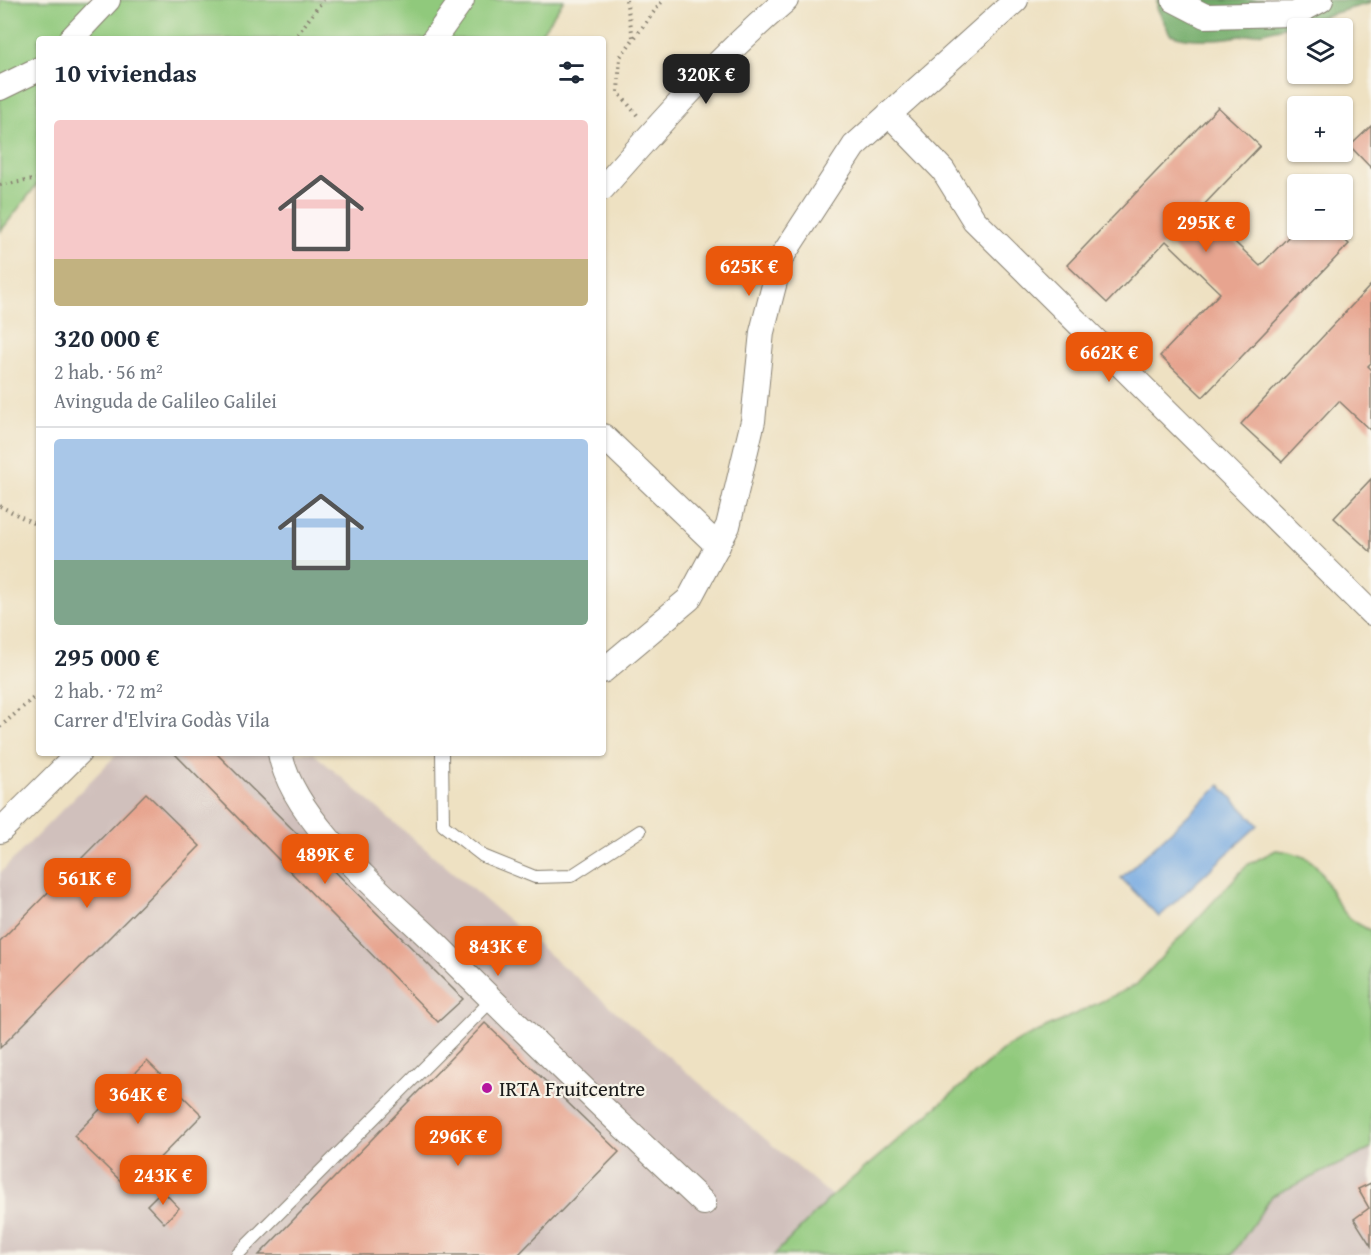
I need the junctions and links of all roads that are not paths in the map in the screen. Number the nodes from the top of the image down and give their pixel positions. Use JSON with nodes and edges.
{"nodes":[{"id":1,"x":108,"y":0,"type":"edge"},
{"id":2,"x":462,"y":0,"type":"edge"},
{"id":3,"x":786,"y":0,"type":"edge"},
{"id":4,"x":1016,"y":0,"type":"edge"},
{"id":5,"x":1174,"y":0,"type":"edge"},
{"id":6,"x":1321,"y":0,"type":"edge"},
{"id":7,"x":74,"y":36,"type":"edge"},
{"id":8,"x":436,"y":36,"type":"edge"},
{"id":9,"x":36,"y":70,"type":"edge"},
{"id":10,"x":0,"y":88,"type":"edge"},
{"id":11,"x":889,"y":114,"type":"junction"},
{"id":12,"x":606,"y":184,"type":"edge"},
{"id":13,"x":606,"y":439,"type":"edge"},
{"id":14,"x":718,"y":546,"type":"junction"},
{"id":15,"x":1371,"y":613,"type":"edge"},
{"id":16,"x":606,"y":668,"type":"edge"},
{"id":17,"x":76,"y":756,"type":"edge"},
{"id":18,"x":281,"y":756,"type":"edge"},
{"id":19,"x":442,"y":756,"type":"edge"},
{"id":20,"x":0,"y":831,"type":"edge"},
{"id":21,"x":640,"y":831,"type":"dead end"},
{"id":22,"x":491,"y":1001,"type":"junction"},
{"id":23,"x":704,"y":1203,"type":"dead end"},
{"id":24,"x":237,"y":1255,"type":"edge"}],
"edges":[{"from":1,"to":7,"type":"street"},
{"from":2,"to":8,"type":"street"},
{"from":3,"to":12,"type":"street"},
{"from":4,"to":11,"type":"street"},
{"from":5,"to":6,"type":"street"},
{"from":9,"to":10,"type":"street"},
{"from":11,"to":14,"type":"street"},
{"from":11,"to":15,"type":"street"},
{"from":13,"to":14,"type":"street"},
{"from":14,"to":16,"type":"street"},
{"from":17,"to":20,"type":"street"},
{"from":18,"to":22,"type":"street"},
{"from":19,"to":21,"type":"lane"},
{"from":22,"to":23,"type":"street"},
{"from":22,"to":24,"type":"lane"}]}
